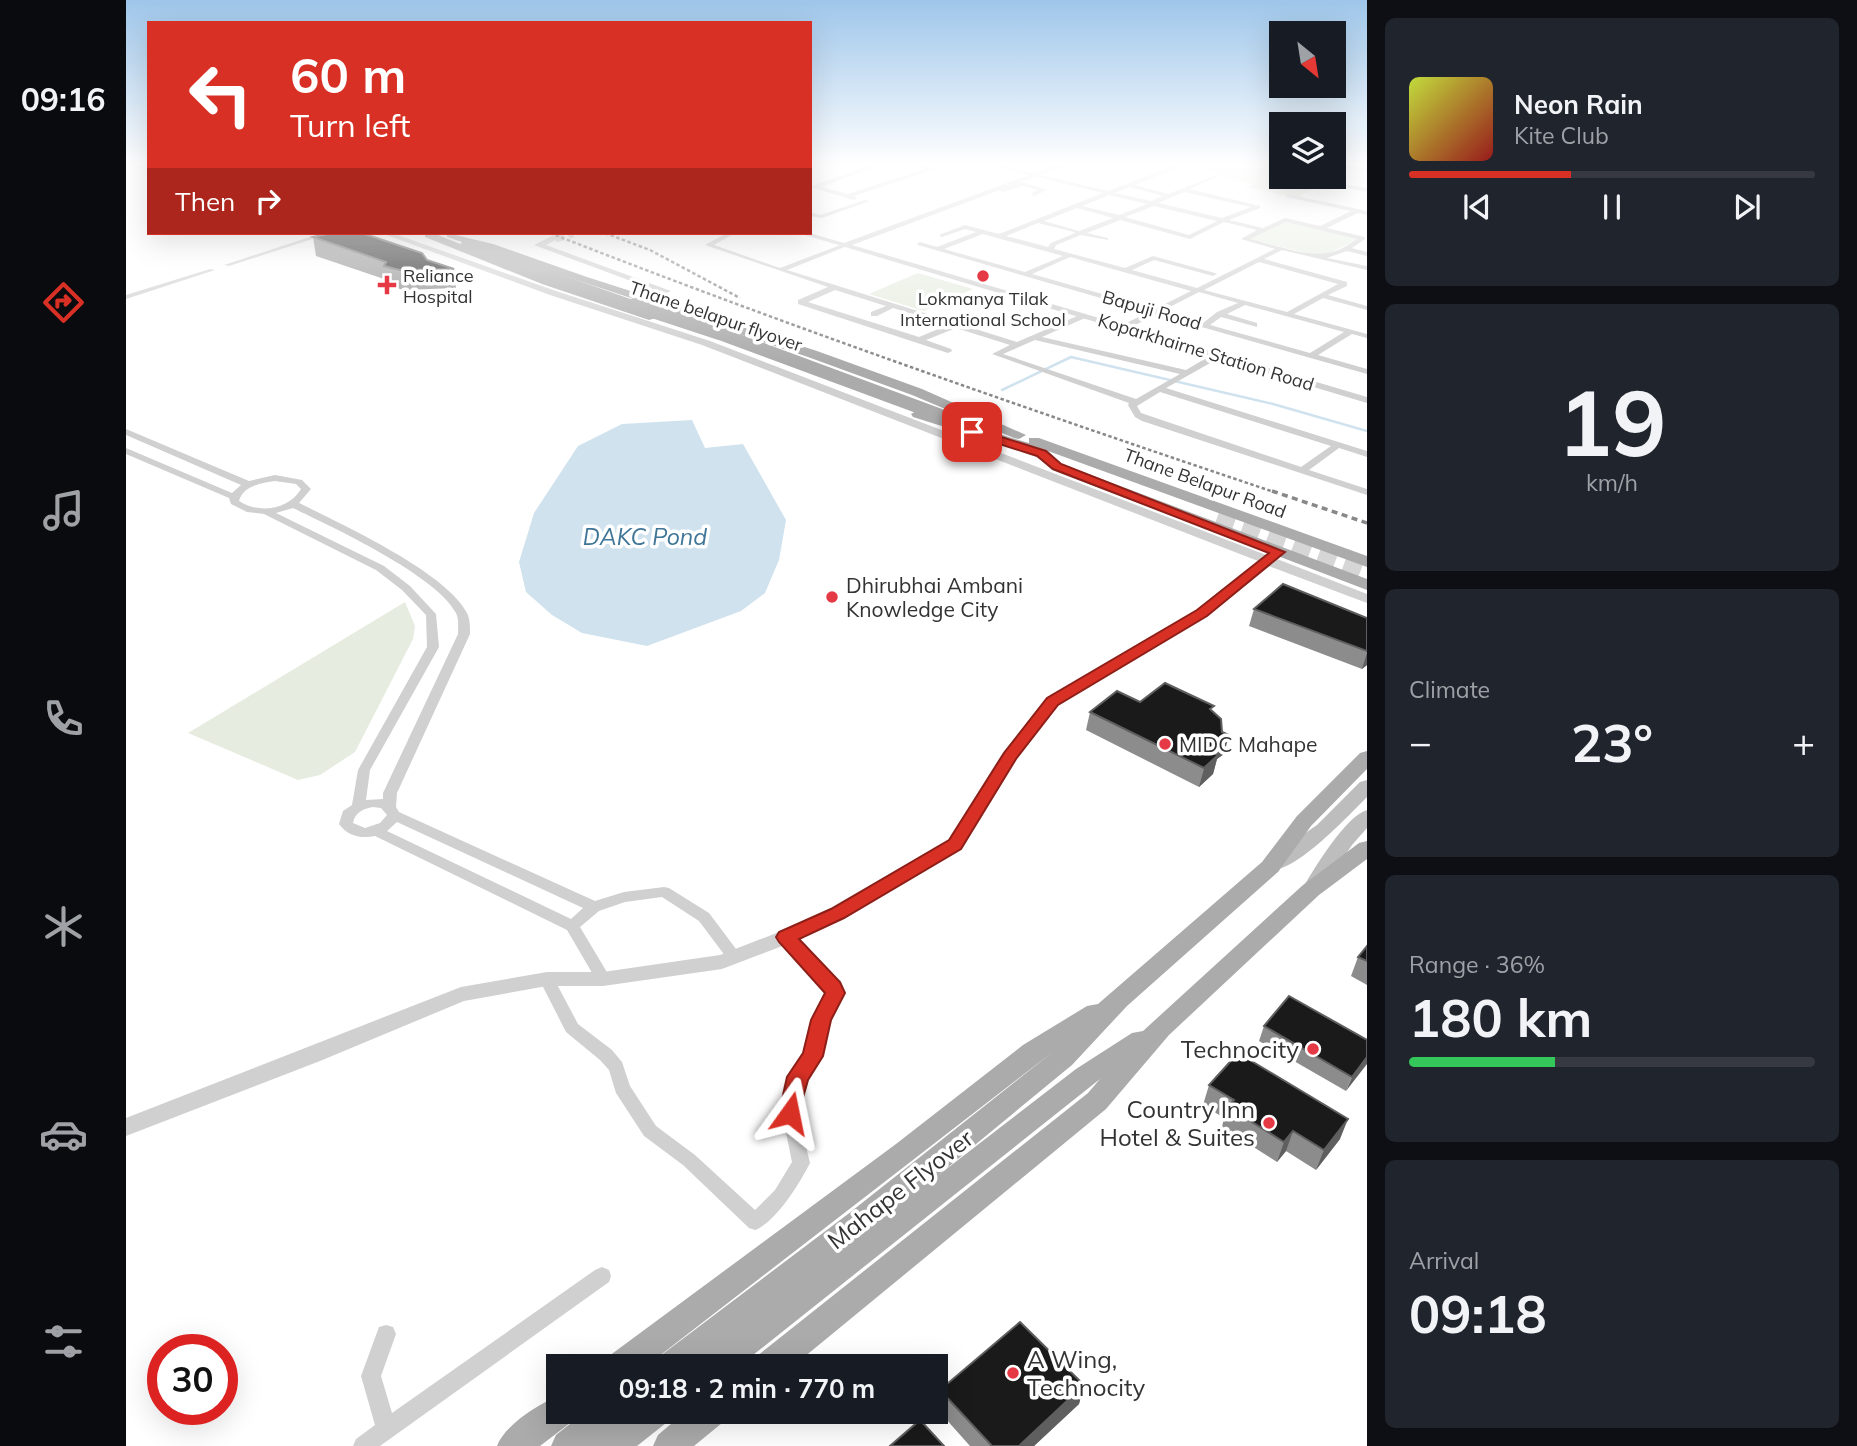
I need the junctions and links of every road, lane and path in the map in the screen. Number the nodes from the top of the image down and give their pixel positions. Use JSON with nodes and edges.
{"nodes":[{"id":1,"x":887,"y":229,"type":"edge"},
{"id":2,"x":958,"y":229,"type":"edge"},
{"id":3,"x":976,"y":229,"type":"edge"},
{"id":4,"x":1016,"y":229,"type":"edge"},
{"id":5,"x":1070,"y":229,"type":"edge"},
{"id":6,"x":1087,"y":229,"type":"edge"},
{"id":7,"x":1162,"y":229,"type":"edge"},
{"id":8,"x":1205,"y":229,"type":"edge"},
{"id":9,"x":1324,"y":229,"type":"edge"},
{"id":10,"x":1264,"y":230,"type":"edge"},
{"id":11,"x":982,"y":231,"type":"junction"},
{"id":12,"x":1080,"y":232,"type":"junction"},
{"id":13,"x":305,"y":235,"type":"edge"},
{"id":14,"x":321,"y":235,"type":"edge"},
{"id":15,"x":390,"y":235,"type":"edge"},
{"id":16,"x":428,"y":235,"type":"edge"},
{"id":17,"x":430,"y":235,"type":"edge"},
{"id":18,"x":446,"y":235,"type":"edge"},
{"id":19,"x":451,"y":235,"type":"edge"},
{"id":20,"x":728,"y":235,"type":"edge"},
{"id":21,"x":809,"y":235,"type":"edge"},
{"id":22,"x":942,"y":235,"type":"dead end"},
{"id":23,"x":999,"y":236,"type":"junction"},
{"id":24,"x":555,"y":238,"type":"dead end"},
{"id":25,"x":1106,"y":239,"type":"dead end"},
{"id":26,"x":920,"y":244,"type":"dead end"},
{"id":27,"x":469,"y":245,"type":"junction"},
{"id":28,"x":845,"y":245,"type":"junction"},
{"id":29,"x":1281,"y":248,"type":"junction"},
{"id":30,"x":937,"y":249,"type":"junction"},
{"id":31,"x":1347,"y":249,"type":"junction"},
{"id":32,"x":1050,"y":250,"type":"junction"},
{"id":33,"x":1367,"y":254,"type":"edge"},
{"id":34,"x":1070,"y":256,"type":"junction"},
{"id":35,"x":1324,"y":259,"type":"junction"},
{"id":36,"x":1259,"y":260,"type":"junction"},
{"id":37,"x":218,"y":264,"type":"junction"},
{"id":38,"x":780,"y":270,"type":"junction"},
{"id":39,"x":1126,"y":270,"type":"junction"},
{"id":40,"x":1367,"y":272,"type":"edge"},
{"id":41,"x":1027,"y":274,"type":"junction"},
{"id":42,"x":1213,"y":274,"type":"dead end"},
{"id":43,"x":1353,"y":279,"type":"dead end"},
{"id":44,"x":1344,"y":284,"type":"junction"},
{"id":45,"x":835,"y":287,"type":"junction"},
{"id":46,"x":1198,"y":290,"type":"junction"},
{"id":47,"x":126,"y":291,"type":"edge"},
{"id":48,"x":1322,"y":296,"type":"junction"},
{"id":49,"x":126,"y":297,"type":"edge"},
{"id":50,"x":653,"y":301,"type":"junction"},
{"id":51,"x":1244,"y":303,"type":"junction"},
{"id":52,"x":893,"y":305,"type":"junction"},
{"id":53,"x":1367,"y":308,"type":"edge"},
{"id":54,"x":1156,"y":312,"type":"junction"},
{"id":55,"x":626,"y":313,"type":"junction"},
{"id":56,"x":874,"y":314,"type":"dead end"},
{"id":57,"x":1220,"y":314,"type":"junction"},
{"id":58,"x":1287,"y":315,"type":"junction"},
{"id":59,"x":1082,"y":316,"type":"junction"},
{"id":60,"x":955,"y":325,"type":"junction"},
{"id":61,"x":1204,"y":325,"type":"junction"},
{"id":62,"x":1254,"y":325,"type":"dead end"},
{"id":63,"x":1124,"y":328,"type":"junction"},
{"id":64,"x":1350,"y":332,"type":"junction"},
{"id":65,"x":1367,"y":336,"type":"edge"},
{"id":66,"x":1033,"y":337,"type":"junction"},
{"id":67,"x":919,"y":340,"type":"junction"},
{"id":68,"x":1016,"y":344,"type":"junction"},
{"id":69,"x":948,"y":351,"type":"dead end"},
{"id":70,"x":1216,"y":356,"type":"junction"},
{"id":71,"x":1311,"y":356,"type":"junction"},
{"id":72,"x":1367,"y":372,"type":"edge"},
{"id":73,"x":1183,"y":375,"type":"junction"},
{"id":74,"x":1162,"y":387,"type":"junction"},
{"id":75,"x":1367,"y":400,"type":"edge"},
{"id":76,"x":1135,"y":402,"type":"junction"},
{"id":77,"x":126,"y":432,"type":"edge"},
{"id":78,"x":1026,"y":443,"type":"junction"},
{"id":79,"x":1337,"y":445,"type":"junction"},
{"id":80,"x":126,"y":451,"type":"edge"},
{"id":81,"x":1042,"y":453,"type":"junction"},
{"id":82,"x":1367,"y":454,"type":"edge"},
{"id":83,"x":1302,"y":471,"type":"junction"},
{"id":84,"x":248,"y":484,"type":"junction"},
{"id":85,"x":1367,"y":492,"type":"edge"},
{"id":86,"x":234,"y":497,"type":"junction"},
{"id":87,"x":293,"y":504,"type":"junction"},
{"id":88,"x":265,"y":511,"type":"junction"},
{"id":89,"x":1217,"y":518,"type":"tunnel mouth"},
{"id":90,"x":1273,"y":556,"type":"junction"},
{"id":91,"x":1367,"y":561,"type":"edge"},
{"id":92,"x":1367,"y":585,"type":"edge"},
{"id":93,"x":1367,"y":598,"type":"edge"},
{"id":94,"x":1367,"y":757,"type":"edge"},
{"id":95,"x":1367,"y":786,"type":"edge"},
{"id":96,"x":358,"y":806,"type":"junction"},
{"id":97,"x":392,"y":811,"type":"junction"},
{"id":98,"x":1367,"y":816,"type":"edge"},
{"id":99,"x":376,"y":831,"type":"junction"},
{"id":100,"x":1367,"y":848,"type":"edge"},
{"id":101,"x":1270,"y":867,"type":"junction"},
{"id":102,"x":1311,"y":890,"type":"junction"},
{"id":103,"x":594,"y":907,"type":"junction"},
{"id":104,"x":572,"y":926,"type":"junction"},
{"id":105,"x":786,"y":937,"type":"junction"},
{"id":106,"x":734,"y":957,"type":"junction"},
{"id":107,"x":547,"y":979,"type":"junction"},
{"id":108,"x":603,"y":979,"type":"junction"},
{"id":109,"x":1118,"y":999,"type":"junction"},
{"id":110,"x":1160,"y":1028,"type":"junction"},
{"id":111,"x":126,"y":1127,"type":"edge"},
{"id":112,"x":602,"y":1276,"type":"dead end"},
{"id":113,"x":386,"y":1334,"type":"dead end"},
{"id":114,"x":637,"y":1354,"type":"edge"},
{"id":115,"x":688,"y":1354,"type":"edge"},
{"id":116,"x":730,"y":1354,"type":"edge"},
{"id":117,"x":784,"y":1354,"type":"edge"},
{"id":118,"x":546,"y":1422,"type":"edge"},
{"id":119,"x":595,"y":1424,"type":"edge"},
{"id":120,"x":639,"y":1424,"type":"edge"},
{"id":121,"x":696,"y":1424,"type":"edge"},
{"id":122,"x":386,"y":1429,"type":"junction"},
{"id":123,"x":363,"y":1446,"type":"edge"},
{"id":124,"x":513,"y":1446,"type":"edge"},
{"id":125,"x":567,"y":1446,"type":"edge"},
{"id":126,"x":611,"y":1446,"type":"edge"},
{"id":127,"x":669,"y":1446,"type":"edge"}],
"edges":[{"from":1,"to":28,"type":"street"},
{"from":2,"to":22,"type":"street"},
{"from":3,"to":11,"type":"street"},
{"from":4,"to":23,"type":"street"},
{"from":5,"to":12,"type":"street"},
{"from":6,"to":12,"type":"street"},
{"from":7,"to":8,"type":"street"},
{"from":9,"to":31,"type":"street"},
{"from":10,"to":29,"type":"street"},
{"from":11,"to":23,"type":"street"},
{"from":11,"to":30,"type":"street"},
{"from":12,"to":25,"type":"street"},
{"from":12,"to":32,"type":"street"},
{"from":13,"to":37,"type":"street"},
{"from":14,"to":37,"type":"street"},
{"from":15,"to":55,"type":"street"},
{"from":16,"to":55,"type":"main road"},
{"from":17,"to":27,"type":"main road"},
{"from":18,"to":27,"type":"main road"},
{"from":19,"to":50,"type":"main road"},
{"from":20,"to":38,"type":"street"},
{"from":21,"to":28,"type":"street","name":"Koparkhairne Station Road"},
{"from":23,"to":32,"type":"street"},
{"from":24,"to":50,"type":"street"},
{"from":26,"to":30,"type":"street","name":"Bapuji Road"},
{"from":27,"to":78,"type":"main road","name":"Thane belapur flyover","bridge":true},
{"from":28,"to":38,"type":"street"},
{"from":28,"to":59,"type":"street","name":"Koparkhairne Station Road"},
{"from":29,"to":35,"type":"street"},
{"from":29,"to":36,"type":"street"},
{"from":30,"to":41,"type":"street","name":"Bapuji Road"},
{"from":31,"to":33,"type":"street"},
{"from":31,"to":35,"type":"street"},
{"from":32,"to":34,"type":"street"},
{"from":34,"to":39,"type":"street"},
{"from":34,"to":41,"type":"street"},
{"from":35,"to":40,"type":"street"},
{"from":36,"to":44,"type":"street"},
{"from":36,"to":46,"type":"street"},
{"from":37,"to":47,"type":"street"},
{"from":37,"to":49,"type":"street"},
{"from":38,"to":45,"type":"street"},
{"from":39,"to":42,"type":"street"},
{"from":39,"to":46,"type":"street"},
{"from":41,"to":54,"type":"street","name":"Bapuji Road"},
{"from":43,"to":44,"type":"street"},
{"from":44,"to":48,"type":"street"},
{"from":45,"to":52,"type":"street"},
{"from":45,"to":67,"type":"street"},
{"from":46,"to":51,"type":"street"},
{"from":46,"to":54,"type":"street"},
{"from":48,"to":53,"type":"street"},
{"from":48,"to":58,"type":"street"},
{"from":50,"to":55,"type":"main road"},
{"from":50,"to":78,"type":"main road"},
{"from":51,"to":57,"type":"street"},
{"from":51,"to":58,"type":"street"},
{"from":52,"to":56,"type":"street"},
{"from":52,"to":60,"type":"street"},
{"from":54,"to":61,"type":"street","name":"Bapuji Road"},
{"from":54,"to":63,"type":"street"},
{"from":55,"to":78,"type":"main road"},
{"from":55,"to":90,"type":"street"},
{"from":57,"to":61,"type":"street"},
{"from":57,"to":62,"type":"street"},
{"from":58,"to":64,"type":"street"},
{"from":59,"to":63,"type":"street","name":"Koparkhairne Station Road"},
{"from":59,"to":66,"type":"street"},
{"from":60,"to":67,"type":"street"},
{"from":60,"to":68,"type":"street"},
{"from":61,"to":71,"type":"street","name":"Bapuji Road"},
{"from":63,"to":70,"type":"street","name":"Koparkhairne Station Road"},
{"from":64,"to":65,"type":"street"},
{"from":64,"to":71,"type":"street"},
{"from":66,"to":68,"type":"street"},
{"from":66,"to":73,"type":"street"},
{"from":67,"to":69,"type":"street"},
{"from":68,"to":76,"type":"street"},
{"from":70,"to":73,"type":"street"},
{"from":70,"to":75,"type":"street","name":"Koparkhairne Station Road"},
{"from":71,"to":72,"type":"street","name":"Bapuji Road"},
{"from":73,"to":74,"type":"street"},
{"from":74,"to":76,"type":"street"},
{"from":74,"to":79,"type":"street"},
{"from":76,"to":83,"type":"street"},
{"from":77,"to":84,"type":"street"},
{"from":78,"to":81,"type":"main road","name":"Thane Belapur Road"},
{"from":78,"to":91,"type":"main road","name":"Thane Belapur Road"},
{"from":79,"to":82,"type":"street"},
{"from":79,"to":83,"type":"street"},
{"from":80,"to":86,"type":"street"},
{"from":81,"to":89,"type":"main road"},
{"from":81,"to":90,"type":"main road","name":"Thane Belapur Road"},
{"from":83,"to":85,"type":"street"},
{"from":84,"to":86,"type":"street"},
{"from":84,"to":87,"type":"street"},
{"from":86,"to":88,"type":"street"},
{"from":87,"to":88,"type":"street"},
{"from":87,"to":97,"type":"street"},
{"from":88,"to":96,"type":"street"},
{"from":90,"to":92,"type":"main road","name":"Thane Belapur Road"},
{"from":90,"to":93,"type":"street"},
{"from":90,"to":105,"type":"street"},
{"from":94,"to":101,"type":"main road"},
{"from":95,"to":101,"type":"main road"},
{"from":96,"to":97,"type":"street"},
{"from":96,"to":99,"type":"street"},
{"from":97,"to":99,"type":"street"},
{"from":97,"to":103,"type":"street"},
{"from":98,"to":102,"type":"main road"},
{"from":99,"to":104,"type":"street"},
{"from":100,"to":102,"type":"main road"},
{"from":101,"to":109,"type":"main road"},
{"from":102,"to":110,"type":"main road"},
{"from":103,"to":104,"type":"street"},
{"from":103,"to":106,"type":"street"},
{"from":104,"to":108,"type":"street"},
{"from":105,"to":106,"type":"street"},
{"from":105,"to":107,"type":"street"},
{"from":106,"to":108,"type":"street"},
{"from":107,"to":108,"type":"street"},
{"from":107,"to":111,"type":"street"},
{"from":109,"to":114,"type":"main road"},
{"from":109,"to":115,"type":"main road","name":"Mahape Flyover"},
{"from":110,"to":116,"type":"main road","name":"Mahape Flyover"},
{"from":110,"to":117,"type":"main road"},
{"from":112,"to":122,"type":"street"},
{"from":113,"to":122,"type":"street"},
{"from":118,"to":124,"type":"main road"},
{"from":119,"to":125,"type":"main road"},
{"from":120,"to":126,"type":"main road"},
{"from":121,"to":127,"type":"main road"},
{"from":122,"to":123,"type":"street"}]}
